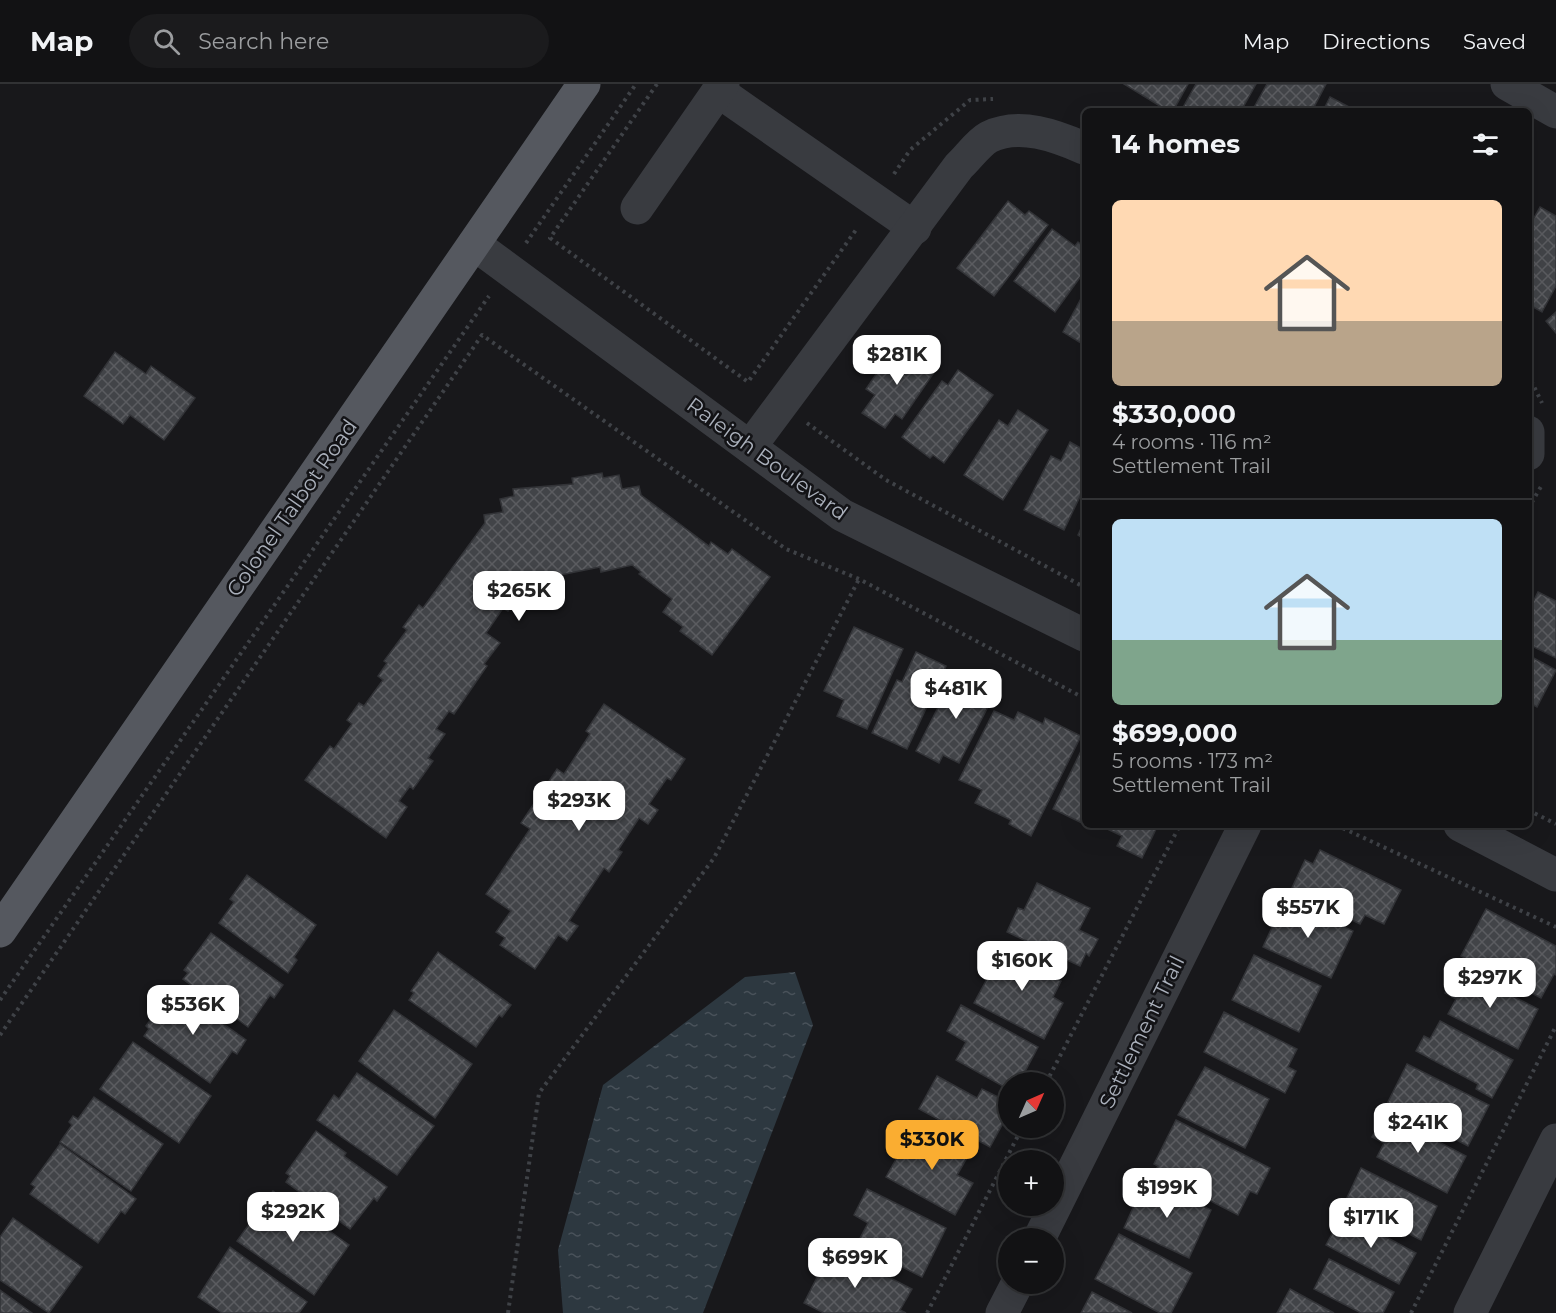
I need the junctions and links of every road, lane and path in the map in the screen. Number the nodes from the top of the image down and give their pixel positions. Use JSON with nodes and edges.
{"nodes":[{"id":1,"x":584,"y":84,"type":"edge"},
{"id":2,"x":636,"y":84,"type":"edge"},
{"id":3,"x":657,"y":84,"type":"edge"},
{"id":4,"x":1507,"y":84,"type":"edge"},
{"id":5,"x":721,"y":87,"type":"edge"},
{"id":6,"x":1004,"y":98,"type":"dead end"},
{"id":7,"x":1556,"y":112,"type":"edge"},
{"id":8,"x":1082,"y":147,"type":"edge"},
{"id":9,"x":877,"y":199,"type":"junction"},
{"id":10,"x":637,"y":208,"type":"dead end"},
{"id":11,"x":915,"y":228,"type":"junction"},
{"id":12,"x":474,"y":244,"type":"junction"},
{"id":13,"x":508,"y":269,"type":"junction"},
{"id":14,"x":748,"y":382,"type":"junction"},
{"id":15,"x":783,"y":407,"type":"junction"},
{"id":16,"x":750,"y":447,"type":"junction"},
{"id":17,"x":859,"y":579,"type":"junction"},
{"id":18,"x":1082,"y":586,"type":"edge"},
{"id":19,"x":1082,"y":634,"type":"edge"},
{"id":20,"x":1082,"y":697,"type":"edge"},
{"id":21,"x":1532,"y":812,"type":"edge"},
{"id":22,"x":1556,"y":824,"type":"edge"},
{"id":23,"x":1178,"y":828,"type":"edge"},
{"id":24,"x":1244,"y":828,"type":"edge"},
{"id":25,"x":1342,"y":828,"type":"edge"},
{"id":26,"x":1466,"y":828,"type":"edge"},
{"id":27,"x":1556,"y":875,"type":"edge"},
{"id":28,"x":1556,"y":927,"type":"edge"},
{"id":29,"x":0,"y":931,"type":"edge"},
{"id":30,"x":0,"y":1000,"type":"edge"},
{"id":31,"x":1556,"y":1026,"type":"edge"},
{"id":32,"x":0,"y":1035,"type":"edge"},
{"id":33,"x":1052,"y":1072,"type":"edge"},
{"id":34,"x":1017,"y":1138,"type":"edge"},
{"id":35,"x":1556,"y":1140,"type":"edge"},
{"id":36,"x":1044,"y":1228,"type":"edge"},
{"id":37,"x":1012,"y":1294,"type":"edge"},
{"id":38,"x":508,"y":1313,"type":"edge"},
{"id":39,"x":927,"y":1313,"type":"edge"},
{"id":40,"x":1002,"y":1313,"type":"edge"},
{"id":41,"x":1411,"y":1313,"type":"edge"},
{"id":42,"x":1470,"y":1313,"type":"edge"}],
"edges":[{"from":1,"to":12,"type":"main road","name":"Colonel Talbot Road"},
{"from":2,"to":13,"type":"path"},
{"from":3,"to":14,"type":"path"},
{"from":4,"to":7,"type":"street"},
{"from":5,"to":9,"type":"street"},
{"from":5,"to":10,"type":"street"},
{"from":6,"to":9,"type":"path"},
{"from":8,"to":11,"type":"street"},
{"from":9,"to":11,"type":"street"},
{"from":9,"to":14,"type":"path"},
{"from":11,"to":15,"type":"street"},
{"from":12,"to":13,"type":"street","name":"Raleigh Boulevard"},
{"from":12,"to":29,"type":"main road","name":"Colonel Talbot Road"},
{"from":13,"to":16,"type":"street","name":"Raleigh Boulevard"},
{"from":13,"to":30,"type":"path"},
{"from":14,"to":15,"type":"path"},
{"from":15,"to":16,"type":"street"},
{"from":15,"to":18,"type":"path"},
{"from":16,"to":19,"type":"street","name":"Raleigh Boulevard"},
{"from":17,"to":20,"type":"path"},
{"from":17,"to":32,"type":"path"},
{"from":17,"to":38,"type":"path"},
{"from":21,"to":22,"type":"path"},
{"from":23,"to":33,"type":"path"},
{"from":24,"to":36,"type":"street","name":"Settlement Trail"},
{"from":25,"to":28,"type":"path"},
{"from":26,"to":27,"type":"street"},
{"from":31,"to":41,"type":"path"},
{"from":34,"to":39,"type":"path"},
{"from":35,"to":42,"type":"street"},
{"from":37,"to":40,"type":"street"}]}
